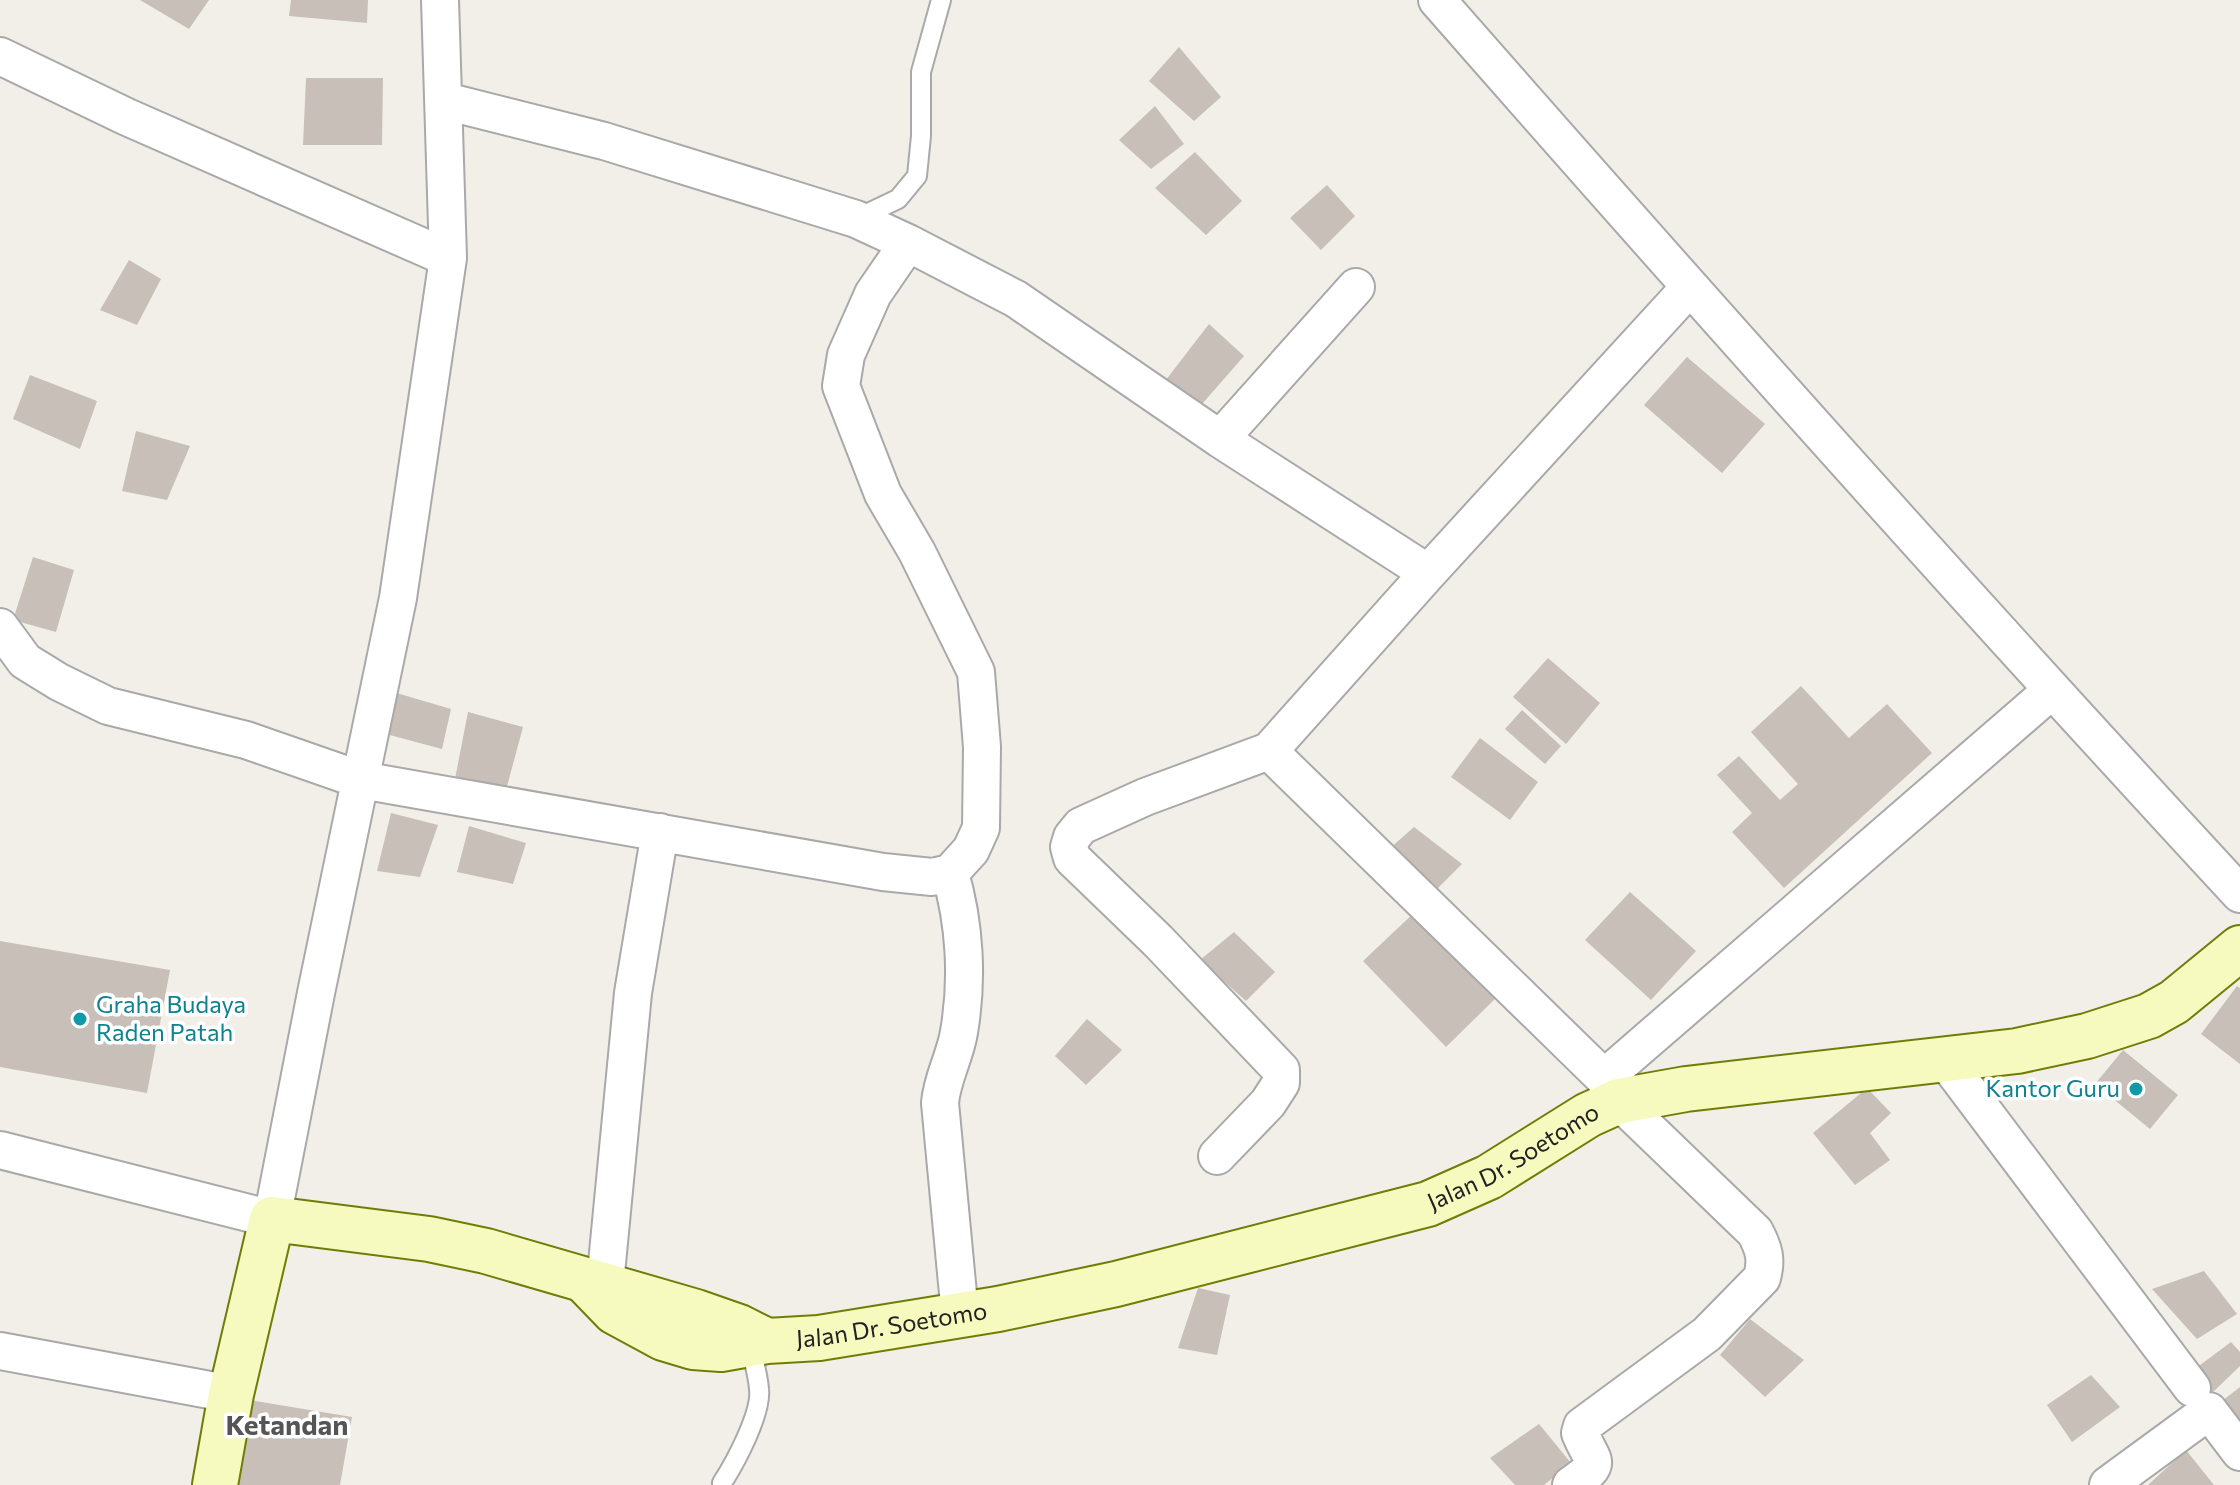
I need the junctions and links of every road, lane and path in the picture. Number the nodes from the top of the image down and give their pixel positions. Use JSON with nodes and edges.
{"nodes":[{"id":1,"x":440,"y":0,"type":"edge"},
{"id":2,"x":941,"y":0,"type":"edge"},
{"id":3,"x":1437,"y":0,"type":"edge"},
{"id":4,"x":0,"y":56,"type":"edge"},
{"id":5,"x":445,"y":101,"type":"junction"},
{"id":6,"x":856,"y":219,"type":"junction"},
{"id":7,"x":908,"y":243,"type":"junction"},
{"id":8,"x":448,"y":258,"type":"junction"},
{"id":9,"x":1356,"y":287,"type":"dead end"},
{"id":10,"x":1689,"y":288,"type":"junction"},
{"id":11,"x":1220,"y":439,"type":"junction"},
{"id":12,"x":1428,"y":573,"type":"junction"},
{"id":13,"x":0,"y":627,"type":"edge"},
{"id":14,"x":2051,"y":691,"type":"junction"},
{"id":15,"x":1269,"y":751,"type":"junction"},
{"id":16,"x":361,"y":780,"type":"junction"},
{"id":17,"x":660,"y":832,"type":"junction"},
{"id":18,"x":950,"y":873,"type":"junction"},
{"id":19,"x":2240,"y":894,"type":"edge"},
{"id":20,"x":2240,"y":948,"type":"edge"},
{"id":21,"x":1945,"y":1060,"type":"junction"},
{"id":22,"x":1611,"y":1090,"type":"junction"},
{"id":23,"x":0,"y":1150,"type":"edge"},
{"id":24,"x":1217,"y":1156,"type":"dead end"},
{"id":25,"x":272,"y":1219,"type":"junction"},
{"id":26,"x":595,"y":1283,"type":"junction"},
{"id":27,"x":960,"y":1315,"type":"junction"},
{"id":28,"x":759,"y":1343,"type":"junction"},
{"id":29,"x":0,"y":1351,"type":"edge"},
{"id":30,"x":2192,"y":1388,"type":"dead end"},
{"id":31,"x":231,"y":1394,"type":"junction"},
{"id":32,"x":2240,"y":1452,"type":"edge"},
{"id":33,"x":722,"y":1483,"type":"edge"},
{"id":34,"x":215,"y":1485,"type":"edge"},
{"id":35,"x":1571,"y":1485,"type":"edge"},
{"id":36,"x":2108,"y":1485,"type":"edge"}],
"edges":[{"from":1,"to":5,"type":"street"},
{"from":2,"to":6,"type":"lane"},
{"from":3,"to":10,"type":"street"},
{"from":4,"to":8,"type":"street"},
{"from":5,"to":6,"type":"street"},
{"from":5,"to":8,"type":"street"},
{"from":6,"to":7,"type":"street"},
{"from":7,"to":11,"type":"street"},
{"from":7,"to":18,"type":"street"},
{"from":8,"to":16,"type":"street"},
{"from":9,"to":11,"type":"street"},
{"from":10,"to":12,"type":"street"},
{"from":10,"to":14,"type":"street"},
{"from":11,"to":12,"type":"street"},
{"from":12,"to":15,"type":"street"},
{"from":13,"to":16,"type":"street"},
{"from":14,"to":19,"type":"street"},
{"from":14,"to":22,"type":"street"},
{"from":15,"to":22,"type":"street"},
{"from":15,"to":24,"type":"street"},
{"from":16,"to":17,"type":"street"},
{"from":16,"to":25,"type":"street"},
{"from":17,"to":18,"type":"street"},
{"from":17,"to":26,"type":"street"},
{"from":18,"to":27,"type":"street"},
{"from":20,"to":21,"type":"street","name":"Jalan Dr. Soetomo"},
{"from":21,"to":22,"type":"street","name":"Jalan Dr. Soetomo"},
{"from":21,"to":30,"type":"street"},
{"from":22,"to":27,"type":"street","name":"Jalan Dr. Soetomo"},
{"from":22,"to":35,"type":"street"},
{"from":23,"to":25,"type":"street"},
{"from":25,"to":26,"type":"street","name":"Jalan Dr. Soetomo"},
{"from":25,"to":31,"type":"street"},
{"from":26,"to":28,"type":"street","name":"Jalan Dr. Soetomo"},
{"from":27,"to":28,"type":"street","name":"Jalan Dr. Soetomo"},
{"from":28,"to":33,"type":"lane"},
{"from":29,"to":31,"type":"street"},
{"from":31,"to":34,"type":"street"},
{"from":32,"to":36,"type":"street"}]}
